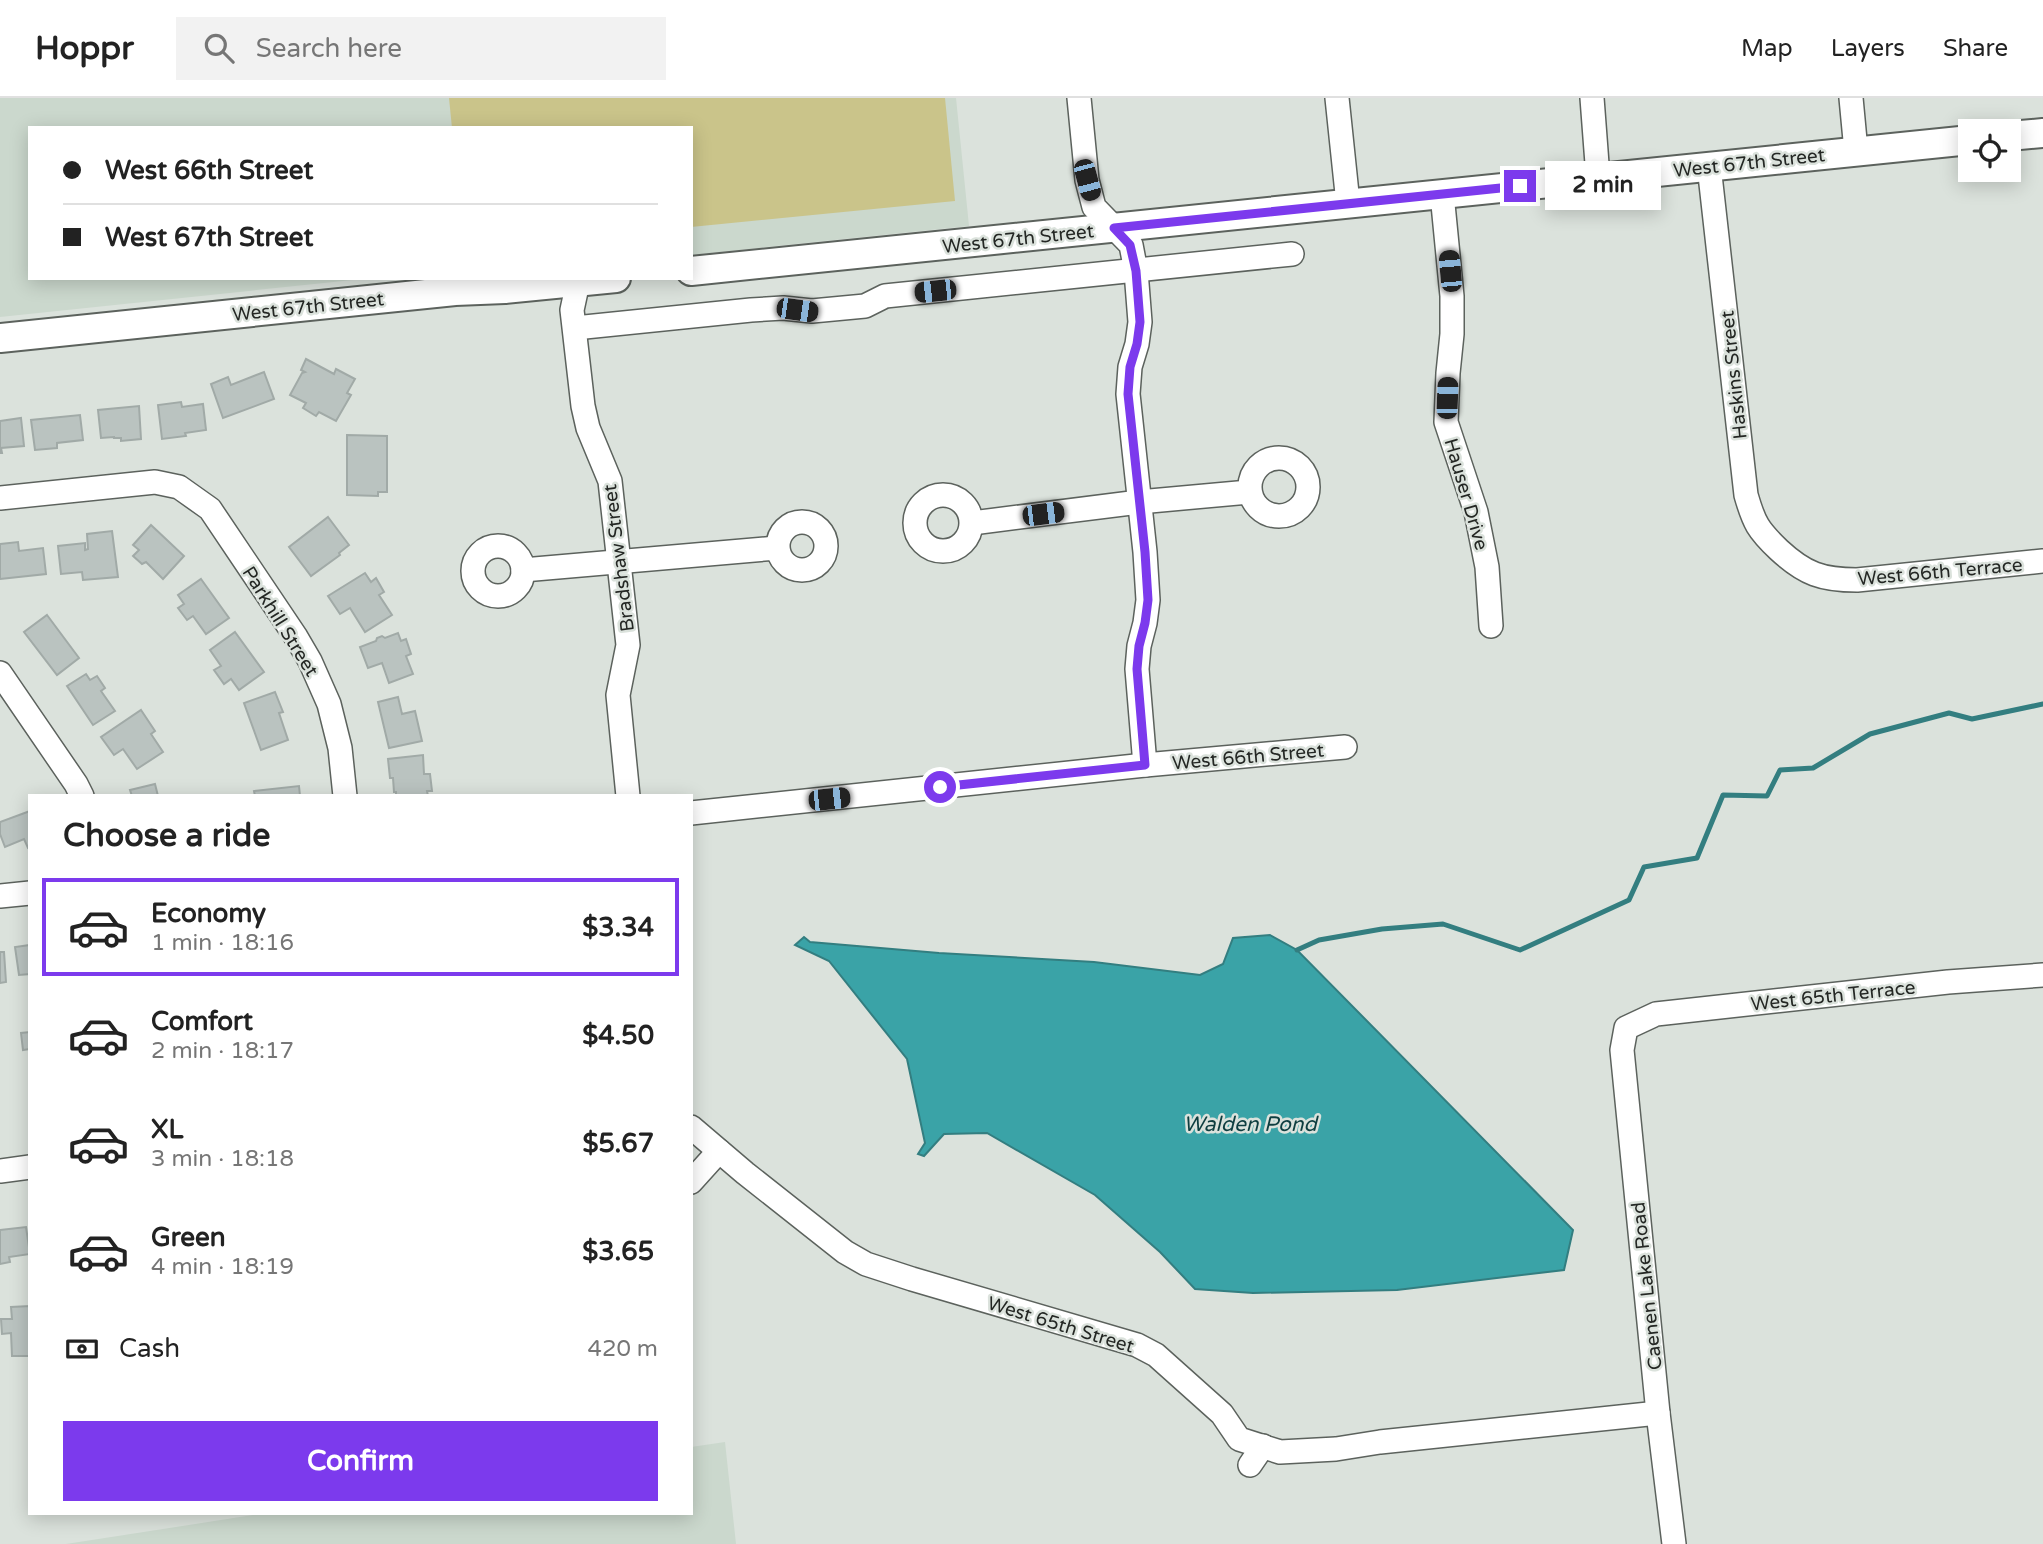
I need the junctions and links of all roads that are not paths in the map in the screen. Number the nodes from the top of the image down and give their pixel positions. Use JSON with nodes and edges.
{"nodes":[{"id":1,"x":1079,"y":98,"type":"edge"},
{"id":2,"x":1337,"y":98,"type":"edge"},
{"id":3,"x":1592,"y":98,"type":"edge"},
{"id":4,"x":1851,"y":98,"type":"edge"},
{"id":5,"x":2043,"y":133,"type":"edge"},
{"id":6,"x":2021,"y":135,"type":"edge"},
{"id":7,"x":1958,"y":141,"type":"edge"},
{"id":8,"x":1856,"y":150,"type":"junction"},
{"id":9,"x":1709,"y":166,"type":"junction"},
{"id":10,"x":1598,"y":177,"type":"junction"},
{"id":11,"x":1442,"y":194,"type":"junction"},
{"id":12,"x":1348,"y":203,"type":"junction"},
{"id":13,"x":1114,"y":228,"type":"junction"},
{"id":14,"x":1292,"y":254,"type":"dead end"},
{"id":15,"x":693,"y":271,"type":"edge"},
{"id":16,"x":1136,"y":271,"type":"junction"},
{"id":17,"x":597,"y":280,"type":"edge"},
{"id":18,"x":578,"y":282,"type":"junction"},
{"id":19,"x":575,"y":328,"type":"junction"},
{"id":20,"x":0,"y":338,"type":"edge"},
{"id":21,"x":1249,"y":492,"type":"dead end"},
{"id":22,"x":0,"y":498,"type":"edge"},
{"id":23,"x":1139,"y":502,"type":"junction"},
{"id":24,"x":972,"y":523,"type":"dead end"},
{"id":25,"x":777,"y":548,"type":"dead end"},
{"id":26,"x":620,"y":561,"type":"junction"},
{"id":27,"x":2043,"y":561,"type":"edge"},
{"id":28,"x":1796,"y":567,"type":"joint"},
{"id":29,"x":523,"y":570,"type":"dead end"},
{"id":30,"x":1491,"y":626,"type":"dead end"},
{"id":31,"x":0,"y":673,"type":"edge"},
{"id":32,"x":1345,"y":747,"type":"dead end"},
{"id":33,"x":1145,"y":765,"type":"junction"},
{"id":34,"x":81,"y":794,"type":"edge"},
{"id":35,"x":345,"y":794,"type":"edge"},
{"id":36,"x":628,"y":794,"type":"edge"},
{"id":37,"x":693,"y":813,"type":"edge"},
{"id":38,"x":28,"y":893,"type":"edge"},
{"id":39,"x":0,"y":896,"type":"edge"},
{"id":40,"x":2043,"y":975,"type":"edge"},
{"id":41,"x":1626,"y":1028,"type":"joint"},
{"id":42,"x":693,"y":1129,"type":"edge"},
{"id":43,"x":719,"y":1151,"type":"junction"},
{"id":44,"x":28,"y":1167,"type":"edge"},
{"id":45,"x":0,"y":1171,"type":"edge"},
{"id":46,"x":693,"y":1180,"type":"edge"},
{"id":47,"x":1658,"y":1413,"type":"junction"},
{"id":48,"x":1674,"y":1544,"type":"edge"}],
"edges":[{"from":1,"to":13,"type":"street"},
{"from":2,"to":12,"type":"street"},
{"from":3,"to":10,"type":"street"},
{"from":4,"to":8,"type":"street"},
{"from":5,"to":6,"type":"street"},
{"from":7,"to":8,"type":"street","name":"West 67th Street"},
{"from":8,"to":9,"type":"street","name":"West 67th Street"},
{"from":9,"to":10,"type":"street","name":"West 67th Street"},
{"from":9,"to":28,"type":"street","name":"Haskins Street"},
{"from":10,"to":11,"type":"street","name":"West 67th Street"},
{"from":11,"to":12,"type":"street","name":"West 67th Street"},
{"from":11,"to":30,"type":"street","name":"Hauser Drive"},
{"from":12,"to":13,"type":"street","name":"West 67th Street"},
{"from":13,"to":15,"type":"street","name":"West 67th Street"},
{"from":13,"to":16,"type":"street"},
{"from":14,"to":16,"type":"street"},
{"from":16,"to":19,"type":"street"},
{"from":16,"to":23,"type":"street"},
{"from":17,"to":18,"type":"street","name":"West 67th Street"},
{"from":18,"to":19,"type":"street","name":"Bradshaw Street"},
{"from":18,"to":20,"type":"street","name":"West 67th Street"},
{"from":19,"to":26,"type":"street","name":"Bradshaw Street"},
{"from":21,"to":23,"type":"street"},
{"from":22,"to":35,"type":"street","name":"Parkhill Street"},
{"from":23,"to":24,"type":"street"},
{"from":23,"to":33,"type":"street"},
{"from":25,"to":26,"type":"street"},
{"from":26,"to":29,"type":"street"},
{"from":26,"to":36,"type":"street","name":"Bradshaw Street"},
{"from":27,"to":28,"type":"street","name":"West 66th Terrace"},
{"from":31,"to":34,"type":"street"},
{"from":32,"to":33,"type":"street","name":"West 66th Street"},
{"from":33,"to":37,"type":"street","name":"West 66th Street"},
{"from":38,"to":39,"type":"street"},
{"from":40,"to":41,"type":"street","name":"West 65th Terrace"},
{"from":41,"to":47,"type":"street","name":"Caenen Lake Road"},
{"from":42,"to":43,"type":"street"},
{"from":43,"to":46,"type":"street"},
{"from":43,"to":47,"type":"street","name":"West 65th Street"},
{"from":44,"to":45,"type":"street"},
{"from":47,"to":48,"type":"street","name":"Caenen Lake Road"}]}
